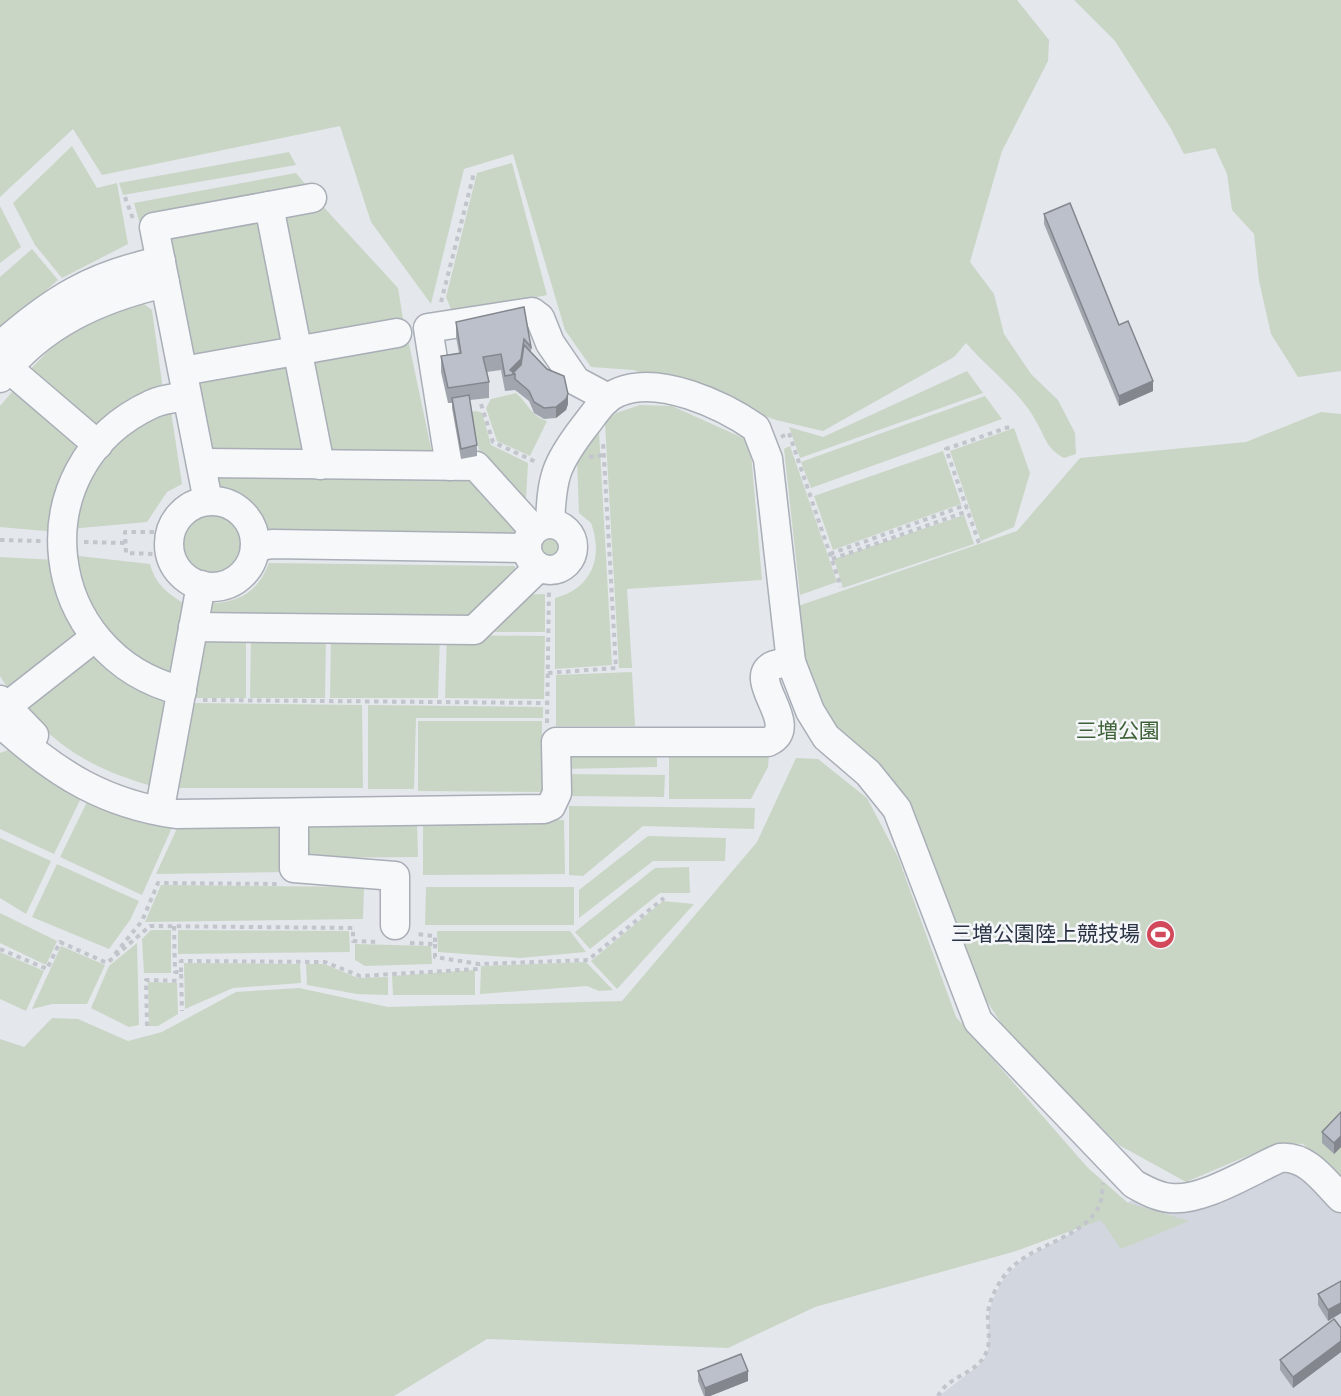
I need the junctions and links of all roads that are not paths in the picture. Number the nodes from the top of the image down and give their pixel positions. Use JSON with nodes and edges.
{"nodes":[{"id":1,"x":312,"y":198,"type":"dead end"},
{"id":2,"x":269,"y":206,"type":"junction"},
{"id":3,"x":163,"y":272,"type":"junction"},
{"id":4,"x":397,"y":333,"type":"dead end"},
{"id":5,"x":297,"y":351,"type":"junction"},
{"id":6,"x":3,"y":364,"type":"edge"},
{"id":7,"x":185,"y":383,"type":"junction"},
{"id":8,"x":600,"y":408,"type":"junction"},
{"id":9,"x":98,"y":445,"type":"junction"},
{"id":10,"x":201,"y":463,"type":"junction"},
{"id":11,"x":320,"y":465,"type":"junction"},
{"id":12,"x":450,"y":466,"type":"junction"},
{"id":13,"x":208,"y":501,"type":"junction"},
{"id":14,"x":255,"y":547,"type":"junction"},
{"id":15,"x":539,"y":548,"type":"junction"},
{"id":16,"x":201,"y":585,"type":"junction"},
{"id":17,"x":193,"y":627,"type":"junction"},
{"id":18,"x":94,"y":638,"type":"junction"},
{"id":19,"x":791,"y":662,"type":"junction"},
{"id":20,"x":181,"y":695,"type":"junction"},
{"id":21,"x":2,"y":712,"type":"edge"},
{"id":22,"x":162,"y":797,"type":"junction"},
{"id":23,"x":294,"y":814,"type":"junction"},
{"id":24,"x":399,"y":936,"type":"road end"},
{"id":25,"x":1341,"y":1198,"type":"edge"}],
"edges":[{"from":1,"to":2,"type":"street"},
{"from":2,"to":3,"type":"street"},
{"from":2,"to":5,"type":"street"},
{"from":3,"to":6,"type":"street"},
{"from":3,"to":7,"type":"street"},
{"from":4,"to":5,"type":"street"},
{"from":5,"to":7,"type":"street"},
{"from":5,"to":11,"type":"street"},
{"from":6,"to":9,"type":"street"},
{"from":7,"to":9,"type":"street"},
{"from":7,"to":10,"type":"street"},
{"from":8,"to":12,"type":"street"},
{"from":8,"to":15,"type":"street"},
{"from":8,"to":19,"type":"street"},
{"from":9,"to":18,"type":"street"},
{"from":10,"to":11,"type":"street"},
{"from":10,"to":13,"type":"street"},
{"from":11,"to":12,"type":"street"},
{"from":12,"to":15,"type":"street"},
{"from":13,"to":14,"type":"street"},
{"from":13,"to":16,"type":"street"},
{"from":14,"to":15,"type":"street"},
{"from":14,"to":16,"type":"street"},
{"from":15,"to":17,"type":"street"},
{"from":16,"to":17,"type":"street"},
{"from":17,"to":20,"type":"street"},
{"from":18,"to":20,"type":"street"},
{"from":18,"to":21,"type":"street"},
{"from":19,"to":23,"type":"street"},
{"from":19,"to":25,"type":"street"},
{"from":20,"to":22,"type":"street"},
{"from":21,"to":22,"type":"street"},
{"from":21,"to":23,"type":"street"},
{"from":22,"to":23,"type":"street"},
{"from":23,"to":24,"type":"street"}]}
